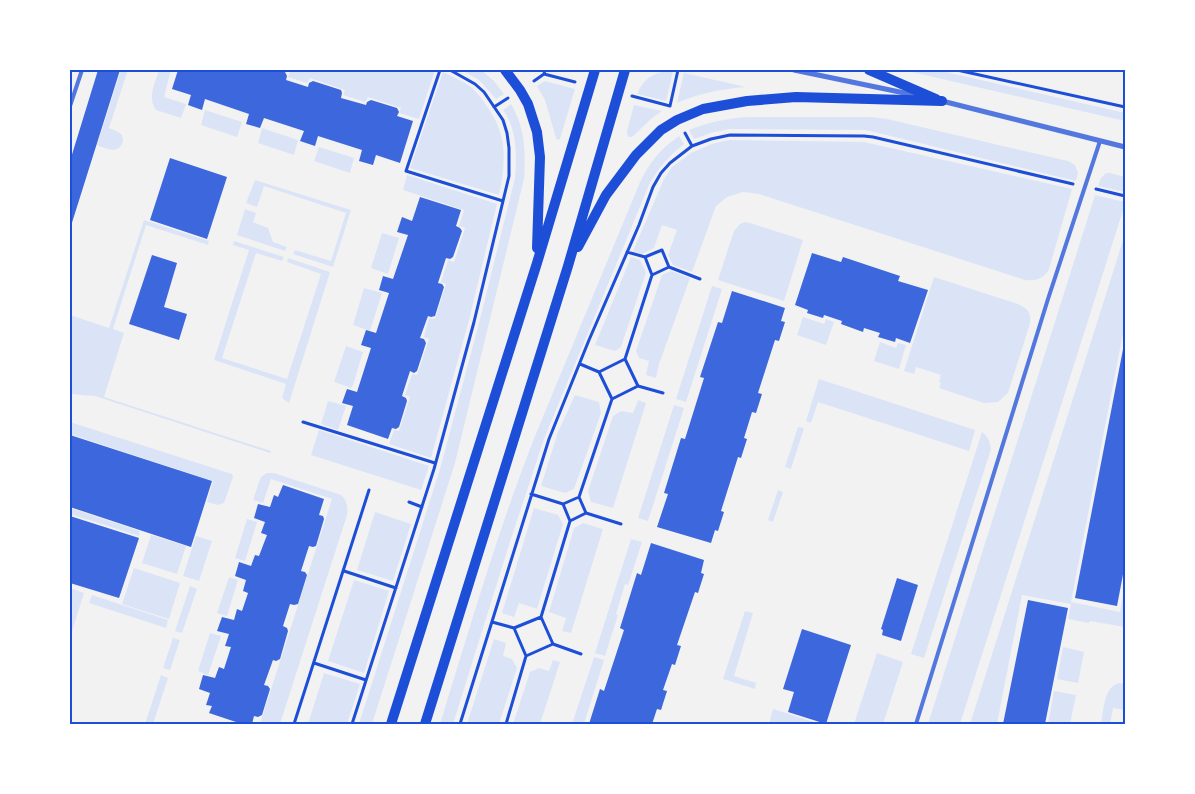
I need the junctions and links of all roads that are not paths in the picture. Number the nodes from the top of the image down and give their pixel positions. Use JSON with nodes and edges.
{"nodes":[{"id":1,"x":82,"y":70,"type":"edge"},
{"id":2,"x":505,"y":70,"type":"edge"},
{"id":3,"x":594,"y":70,"type":"edge"},
{"id":4,"x":625,"y":70,"type":"edge"},
{"id":5,"x":794,"y":70,"type":"edge"},
{"id":6,"x":869,"y":70,"type":"edge"},
{"id":7,"x":942,"y":101,"type":"junction"},
{"id":8,"x":70,"y":106,"type":"edge"},
{"id":9,"x":1100,"y":141,"type":"junction"},
{"id":10,"x":1125,"y":147,"type":"edge"},
{"id":11,"x":536,"y":263,"type":"junction"},
{"id":12,"x":568,"y":266,"type":"junction"},
{"id":13,"x":391,"y":724,"type":"edge"},
{"id":14,"x":425,"y":724,"type":"edge"},
{"id":15,"x":916,"y":724,"type":"edge"}],
"edges":[{"from":1,"to":8,"type":"lane"},
{"from":2,"to":11,"type":"main road"},
{"from":3,"to":11,"type":"main road"},
{"from":4,"to":12,"type":"main road"},
{"from":5,"to":7,"type":"street"},
{"from":6,"to":7,"type":"main road"},
{"from":7,"to":9,"type":"street"},
{"from":7,"to":12,"type":"main road"},
{"from":9,"to":10,"type":"street"},
{"from":9,"to":15,"type":"lane"},
{"from":11,"to":13,"type":"main road"},
{"from":12,"to":14,"type":"main road"}]}
